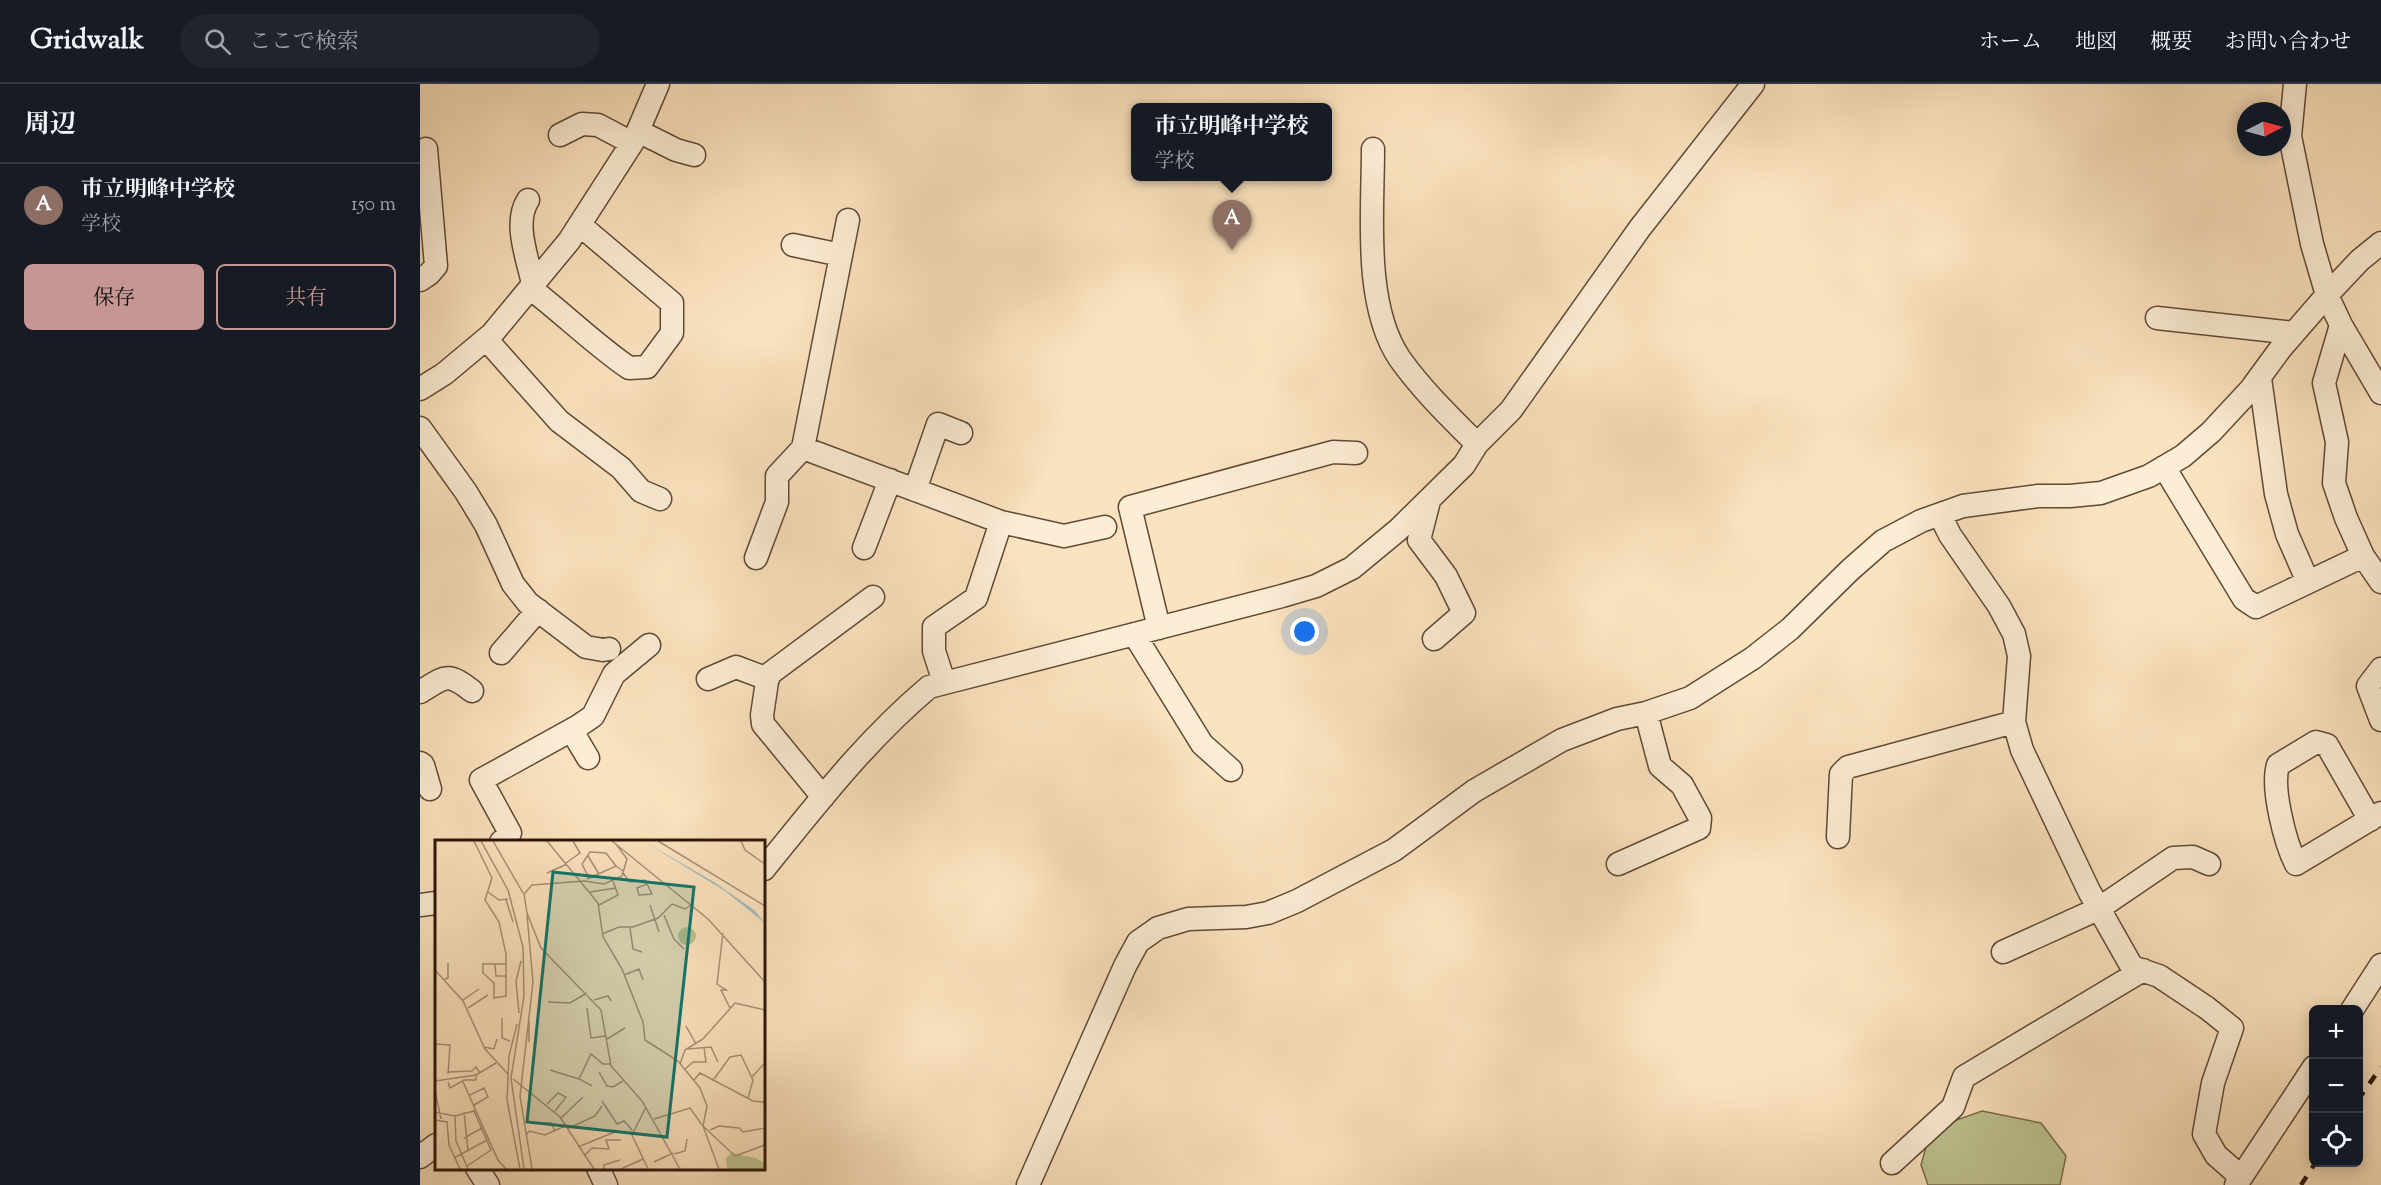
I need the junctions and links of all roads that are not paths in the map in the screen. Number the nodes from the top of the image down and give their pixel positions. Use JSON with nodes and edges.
{"nodes":[{"id":1,"x":658,"y":84,"type":"edge"},
{"id":2,"x":1753,"y":84,"type":"edge"},
{"id":3,"x":2295,"y":84,"type":"edge"},
{"id":4,"x":560,"y":135,"type":"dead end"},
{"id":5,"x":635,"y":137,"type":"junction"},
{"id":6,"x":426,"y":149,"type":"dead end"},
{"id":7,"x":1373,"y":149,"type":"dead end"},
{"id":8,"x":694,"y":155,"type":"dead end"},
{"id":9,"x":528,"y":200,"type":"dead end"},
{"id":10,"x":848,"y":220,"type":"dead end"},
{"id":11,"x":580,"y":225,"type":"junction"},
{"id":12,"x":2381,"y":243,"type":"edge"},
{"id":13,"x":793,"y":244,"type":"dead end"},
{"id":14,"x":841,"y":255,"type":"junction"},
{"id":15,"x":420,"y":280,"type":"edge"},
{"id":16,"x":532,"y":286,"type":"junction"},
{"id":17,"x":2327,"y":295,"type":"junction"},
{"id":18,"x":2157,"y":318,"type":"dead end"},
{"id":19,"x":2341,"y":325,"type":"junction"},
{"id":20,"x":2294,"y":333,"type":"junction"},
{"id":21,"x":486,"y":339,"type":"junction"},
{"id":22,"x":2373,"y":360,"type":"edge"},
{"id":23,"x":2260,"y":378,"type":"junction"},
{"id":24,"x":421,"y":385,"type":"edge"},
{"id":25,"x":2381,"y":393,"type":"edge"},
{"id":26,"x":420,"y":428,"type":"edge"},
{"id":27,"x":961,"y":433,"type":"dead end"},
{"id":28,"x":1477,"y":444,"type":"junction"},
{"id":29,"x":803,"y":448,"type":"junction"},
{"id":30,"x":1356,"y":453,"type":"dead end"},
{"id":31,"x":2164,"y":467,"type":"junction"},
{"id":32,"x":890,"y":480,"type":"junction"},
{"id":33,"x":915,"y":490,"type":"junction"},
{"id":34,"x":660,"y":499,"type":"dead end"},
{"id":35,"x":1429,"y":501,"type":"junction"},
{"id":36,"x":1940,"y":515,"type":"junction"},
{"id":37,"x":1001,"y":522,"type":"junction"},
{"id":38,"x":1105,"y":527,"type":"dead end"},
{"id":39,"x":864,"y":548,"type":"dead end"},
{"id":40,"x":2363,"y":556,"type":"junction"},
{"id":41,"x":756,"y":558,"type":"dead end"},
{"id":42,"x":2308,"y":582,"type":"junction"},
{"id":43,"x":2381,"y":582,"type":"edge"},
{"id":44,"x":861,"y":598,"type":"dead end"},
{"id":45,"x":538,"y":610,"type":"junction"},
{"id":46,"x":1159,"y":628,"type":"junction"},
{"id":47,"x":1134,"y":634,"type":"junction"},
{"id":48,"x":1434,"y":639,"type":"dead end"},
{"id":49,"x":649,"y":645,"type":"dead end"},
{"id":50,"x":609,"y":649,"type":"dead end"},
{"id":51,"x":501,"y":653,"type":"dead end"},
{"id":52,"x":2381,"y":669,"type":"edge"},
{"id":53,"x":708,"y":679,"type":"dead end"},
{"id":54,"x":768,"y":679,"type":"junction"},
{"id":55,"x":944,"y":682,"type":"junction"},
{"id":56,"x":472,"y":690,"type":"dead end"},
{"id":57,"x":420,"y":692,"type":"edge"},
{"id":58,"x":1646,"y":714,"type":"junction"},
{"id":59,"x":2381,"y":720,"type":"edge"},
{"id":60,"x":2014,"y":722,"type":"junction"},
{"id":61,"x":572,"y":731,"type":"junction"},
{"id":62,"x":588,"y":758,"type":"dead end"},
{"id":63,"x":420,"y":763,"type":"edge"},
{"id":64,"x":1231,"y":770,"type":"dead end"},
{"id":65,"x":430,"y":789,"type":"dead end"},
{"id":66,"x":823,"y":797,"type":"junction"},
{"id":67,"x":2375,"y":816,"type":"edge"},
{"id":68,"x":1838,"y":837,"type":"dead end"},
{"id":69,"x":503,"y":840,"type":"edge"},
{"id":70,"x":1618,"y":864,"type":"dead end"},
{"id":71,"x":2209,"y":864,"type":"dead end"},
{"id":72,"x":765,"y":868,"type":"edge"},
{"id":73,"x":435,"y":903,"type":"edge"},
{"id":74,"x":420,"y":904,"type":"edge"},
{"id":75,"x":2098,"y":909,"type":"junction"},
{"id":76,"x":2003,"y":952,"type":"dead end"},
{"id":77,"x":2381,"y":965,"type":"edge"},
{"id":78,"x":2143,"y":970,"type":"junction"},
{"id":79,"x":2355,"y":1005,"type":"edge"},
{"id":80,"x":2309,"y":1073,"type":"edge"},
{"id":81,"x":435,"y":1147,"type":"edge"},
{"id":82,"x":420,"y":1157,"type":"edge"},
{"id":83,"x":1892,"y":1163,"type":"dead end"},
{"id":84,"x":478,"y":1170,"type":"edge"},
{"id":85,"x":599,"y":1170,"type":"edge"},
{"id":86,"x":2239,"y":1181,"type":"edge"},
{"id":87,"x":488,"y":1185,"type":"edge"},
{"id":88,"x":606,"y":1185,"type":"edge"},
{"id":89,"x":1028,"y":1185,"type":"edge"}],
"edges":[{"from":1,"to":5,"type":"street"},
{"from":2,"to":28,"type":"street"},
{"from":3,"to":17,"type":"street"},
{"from":4,"to":5,"type":"street"},
{"from":5,"to":8,"type":"street"},
{"from":5,"to":11,"type":"street"},
{"from":6,"to":15,"type":"street"},
{"from":7,"to":28,"type":"street"},
{"from":9,"to":16,"type":"street"},
{"from":10,"to":14,"type":"street"},
{"from":11,"to":16,"type":"street"},
{"from":11,"to":16,"type":"street"},
{"from":12,"to":17,"type":"street"},
{"from":13,"to":14,"type":"street"},
{"from":14,"to":29,"type":"street"},
{"from":16,"to":21,"type":"street"},
{"from":17,"to":19,"type":"street"},
{"from":17,"to":20,"type":"street"},
{"from":18,"to":20,"type":"street"},
{"from":19,"to":22,"type":"street"},
{"from":19,"to":40,"type":"street"},
{"from":20,"to":23,"type":"street"},
{"from":21,"to":24,"type":"street"},
{"from":21,"to":34,"type":"street"},
{"from":22,"to":25,"type":"street"},
{"from":23,"to":31,"type":"street"},
{"from":23,"to":42,"type":"street"},
{"from":26,"to":45,"type":"street"},
{"from":27,"to":33,"type":"street"},
{"from":28,"to":35,"type":"street"},
{"from":29,"to":32,"type":"street"},
{"from":29,"to":41,"type":"street"},
{"from":30,"to":46,"type":"street"},
{"from":31,"to":36,"type":"street"},
{"from":31,"to":42,"type":"street"},
{"from":32,"to":33,"type":"street"},
{"from":32,"to":39,"type":"street"},
{"from":33,"to":37,"type":"street"},
{"from":35,"to":46,"type":"street"},
{"from":35,"to":48,"type":"street"},
{"from":36,"to":58,"type":"street"},
{"from":36,"to":60,"type":"street"},
{"from":37,"to":38,"type":"street"},
{"from":37,"to":55,"type":"street"},
{"from":40,"to":42,"type":"street"},
{"from":40,"to":43,"type":"street"},
{"from":44,"to":54,"type":"street"},
{"from":45,"to":50,"type":"street"},
{"from":45,"to":51,"type":"street"},
{"from":46,"to":47,"type":"street"},
{"from":47,"to":55,"type":"street"},
{"from":47,"to":64,"type":"street"},
{"from":49,"to":61,"type":"street"},
{"from":52,"to":59,"type":"street"},
{"from":53,"to":54,"type":"street"},
{"from":54,"to":66,"type":"street"},
{"from":55,"to":66,"type":"street"},
{"from":56,"to":57,"type":"street"},
{"from":58,"to":70,"type":"street"},
{"from":58,"to":89,"type":"street"},
{"from":60,"to":68,"type":"street"},
{"from":60,"to":75,"type":"street"},
{"from":61,"to":62,"type":"street"},
{"from":61,"to":69,"type":"street"},
{"from":63,"to":65,"type":"street"},
{"from":66,"to":72,"type":"street"},
{"from":67,"to":67,"type":"street"},
{"from":71,"to":75,"type":"street"},
{"from":73,"to":74,"type":"street"},
{"from":75,"to":76,"type":"street"},
{"from":75,"to":78,"type":"street"},
{"from":77,"to":79,"type":"street"},
{"from":78,"to":83,"type":"street"},
{"from":78,"to":86,"type":"street"},
{"from":80,"to":86,"type":"street"},
{"from":81,"to":82,"type":"street"},
{"from":84,"to":87,"type":"street"},
{"from":85,"to":88,"type":"street"}]}
